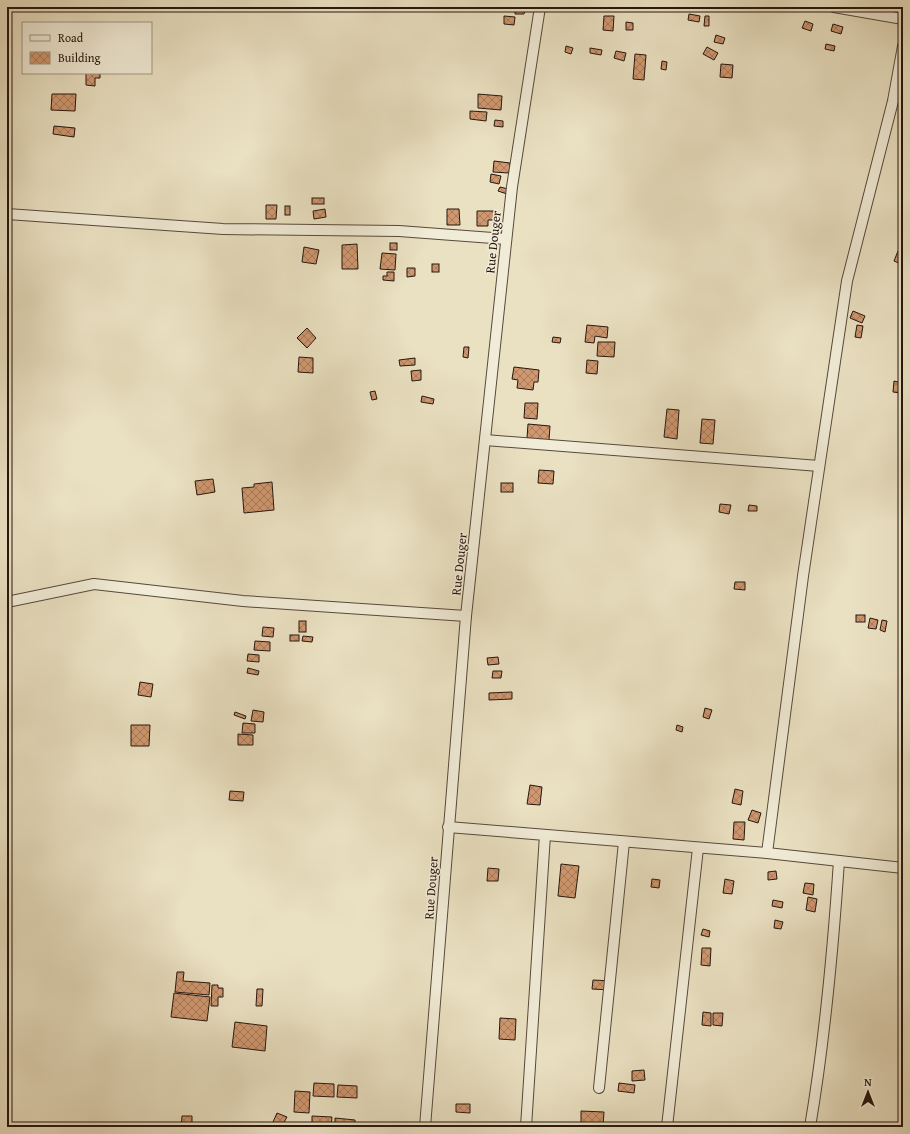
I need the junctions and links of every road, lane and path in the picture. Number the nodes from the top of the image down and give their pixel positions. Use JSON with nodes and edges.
{"nodes":[{"id":1,"x":540,"y":7,"type":"edge"},
{"id":2,"x":834,"y":8,"type":"edge"},
{"id":3,"x":903,"y":19,"type":"edge"},
{"id":4,"x":903,"y":46,"type":"edge"},
{"id":5,"x":7,"y":214,"type":"edge"},
{"id":6,"x":506,"y":239,"type":"junction"},
{"id":7,"x":485,"y":440,"type":"junction"},
{"id":8,"x":819,"y":466,"type":"junction"},
{"id":9,"x":7,"y":602,"type":"edge"},
{"id":10,"x":466,"y":616,"type":"junction"},
{"id":11,"x":448,"y":827,"type":"junction"},
{"id":12,"x":545,"y":835,"type":"junction"},
{"id":13,"x":624,"y":842,"type":"junction"},
{"id":14,"x":698,"y":848,"type":"junction"},
{"id":15,"x":767,"y":853,"type":"junction"},
{"id":16,"x":839,"y":861,"type":"junction"},
{"id":17,"x":903,"y":868,"type":"edge"},
{"id":18,"x":599,"y":1088,"type":"dead end"},
{"id":19,"x":425,"y":1127,"type":"edge"},
{"id":20,"x":526,"y":1127,"type":"edge"},
{"id":21,"x":667,"y":1127,"type":"edge"},
{"id":22,"x":810,"y":1127,"type":"edge"}],
"edges":[{"from":1,"to":6,"type":"street","name":"Rue Douger"},
{"from":2,"to":3,"type":"street"},
{"from":4,"to":8,"type":"street"},
{"from":5,"to":6,"type":"street"},
{"from":6,"to":7,"type":"street","name":"Rue Douger"},
{"from":7,"to":8,"type":"street"},
{"from":7,"to":10,"type":"street","name":"Rue Douger"},
{"from":8,"to":15,"type":"street"},
{"from":9,"to":10,"type":"street"},
{"from":10,"to":11,"type":"street","name":"Rue Douger"},
{"from":11,"to":12,"type":"street"},
{"from":11,"to":19,"type":"street","name":"Rue Douger"},
{"from":12,"to":13,"type":"street"},
{"from":12,"to":20,"type":"street"},
{"from":13,"to":14,"type":"street"},
{"from":13,"to":18,"type":"street"},
{"from":14,"to":15,"type":"street"},
{"from":14,"to":21,"type":"street"},
{"from":15,"to":16,"type":"street"},
{"from":16,"to":17,"type":"street"},
{"from":16,"to":22,"type":"street"}]}
